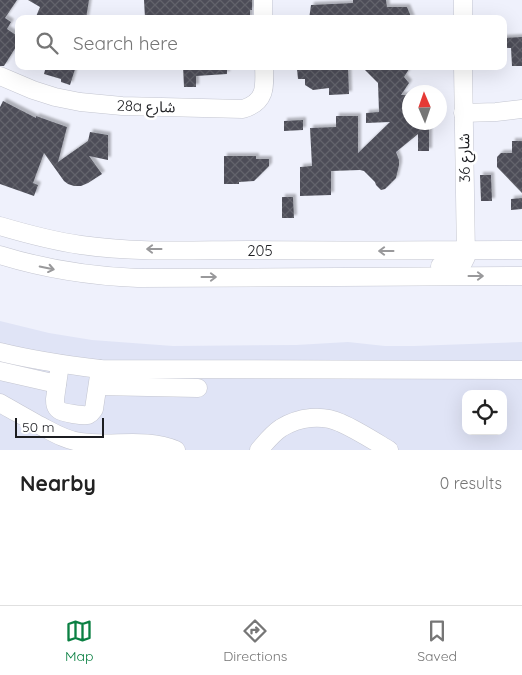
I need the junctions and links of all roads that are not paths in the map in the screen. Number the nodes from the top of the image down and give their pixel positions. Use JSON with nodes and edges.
{"nodes":[{"id":1,"x":263,"y":0,"type":"edge"},
{"id":2,"x":463,"y":0,"type":"edge"},
{"id":3,"x":263,"y":15,"type":"edge"},
{"id":4,"x":463,"y":15,"type":"edge"},
{"id":5,"x":264,"y":70,"type":"edge"},
{"id":6,"x":463,"y":70,"type":"edge"},
{"id":7,"x":0,"y":76,"type":"edge"},
{"id":8,"x":463,"y":109,"type":"junction"},
{"id":9,"x":518,"y":110,"type":"edge"},
{"id":10,"x":465,"y":218,"type":"junction"},
{"id":11,"x":0,"y":226,"type":"edge"},
{"id":12,"x":493,"y":250,"type":"junction"},
{"id":13,"x":522,"y":250,"type":"edge"},
{"id":14,"x":435,"y":251,"type":"junction"},
{"id":15,"x":466,"y":251,"type":"junction"},
{"id":16,"x":0,"y":255,"type":"edge"},
{"id":17,"x":522,"y":276,"type":"edge"},
{"id":18,"x":342,"y":277,"type":"junction"},
{"id":19,"x":0,"y":352,"type":"edge"},
{"id":20,"x":60,"y":364,"type":"junction"},
{"id":21,"x":522,"y":370,"type":"edge"},
{"id":22,"x":0,"y":371,"type":"edge"},
{"id":23,"x":99,"y":377,"type":"junction"},
{"id":24,"x":57,"y":384,"type":"junction"},
{"id":25,"x":198,"y":388,"type":"dead end"},
{"id":26,"x":0,"y":403,"type":"edge"},
{"id":27,"x":176,"y":450,"type":"edge"},
{"id":28,"x":259,"y":450,"type":"edge"},
{"id":29,"x":389,"y":450,"type":"edge"}],
"edges":[{"from":1,"to":3,"type":"street"},
{"from":2,"to":4,"type":"street"},
{"from":5,"to":7,"type":"street","name":"28a شارع"},
{"from":6,"to":8,"type":"street","name":"شارع 36"},
{"from":8,"to":9,"type":"street"},
{"from":8,"to":10,"type":"street","name":"شارع 36"},
{"from":10,"to":12,"type":"street"},
{"from":10,"to":14,"type":"street"},
{"from":10,"to":15,"type":"street","name":"شارع 36"},
{"from":14,"to":11,"type":"street","name":"205","one_way":true},
{"from":12,"to":13,"type":"street","name":"205"},
{"from":12,"to":15,"type":"street","name":"205"},
{"from":14,"to":15,"type":"street","name":"205"},
{"from":15,"to":18,"type":"street"},
{"from":16,"to":18,"type":"street","name":"205","one_way":true},
{"from":18,"to":17,"type":"street","name":"205","one_way":true},
{"from":19,"to":20,"type":"street"},
{"from":20,"to":23,"type":"street"},
{"from":20,"to":24,"type":"street"},
{"from":21,"to":23,"type":"street"},
{"from":22,"to":24,"type":"street"},
{"from":23,"to":24,"type":"street"},
{"from":23,"to":25,"type":"street"},
{"from":26,"to":27,"type":"street"},
{"from":28,"to":29,"type":"street"}]}
